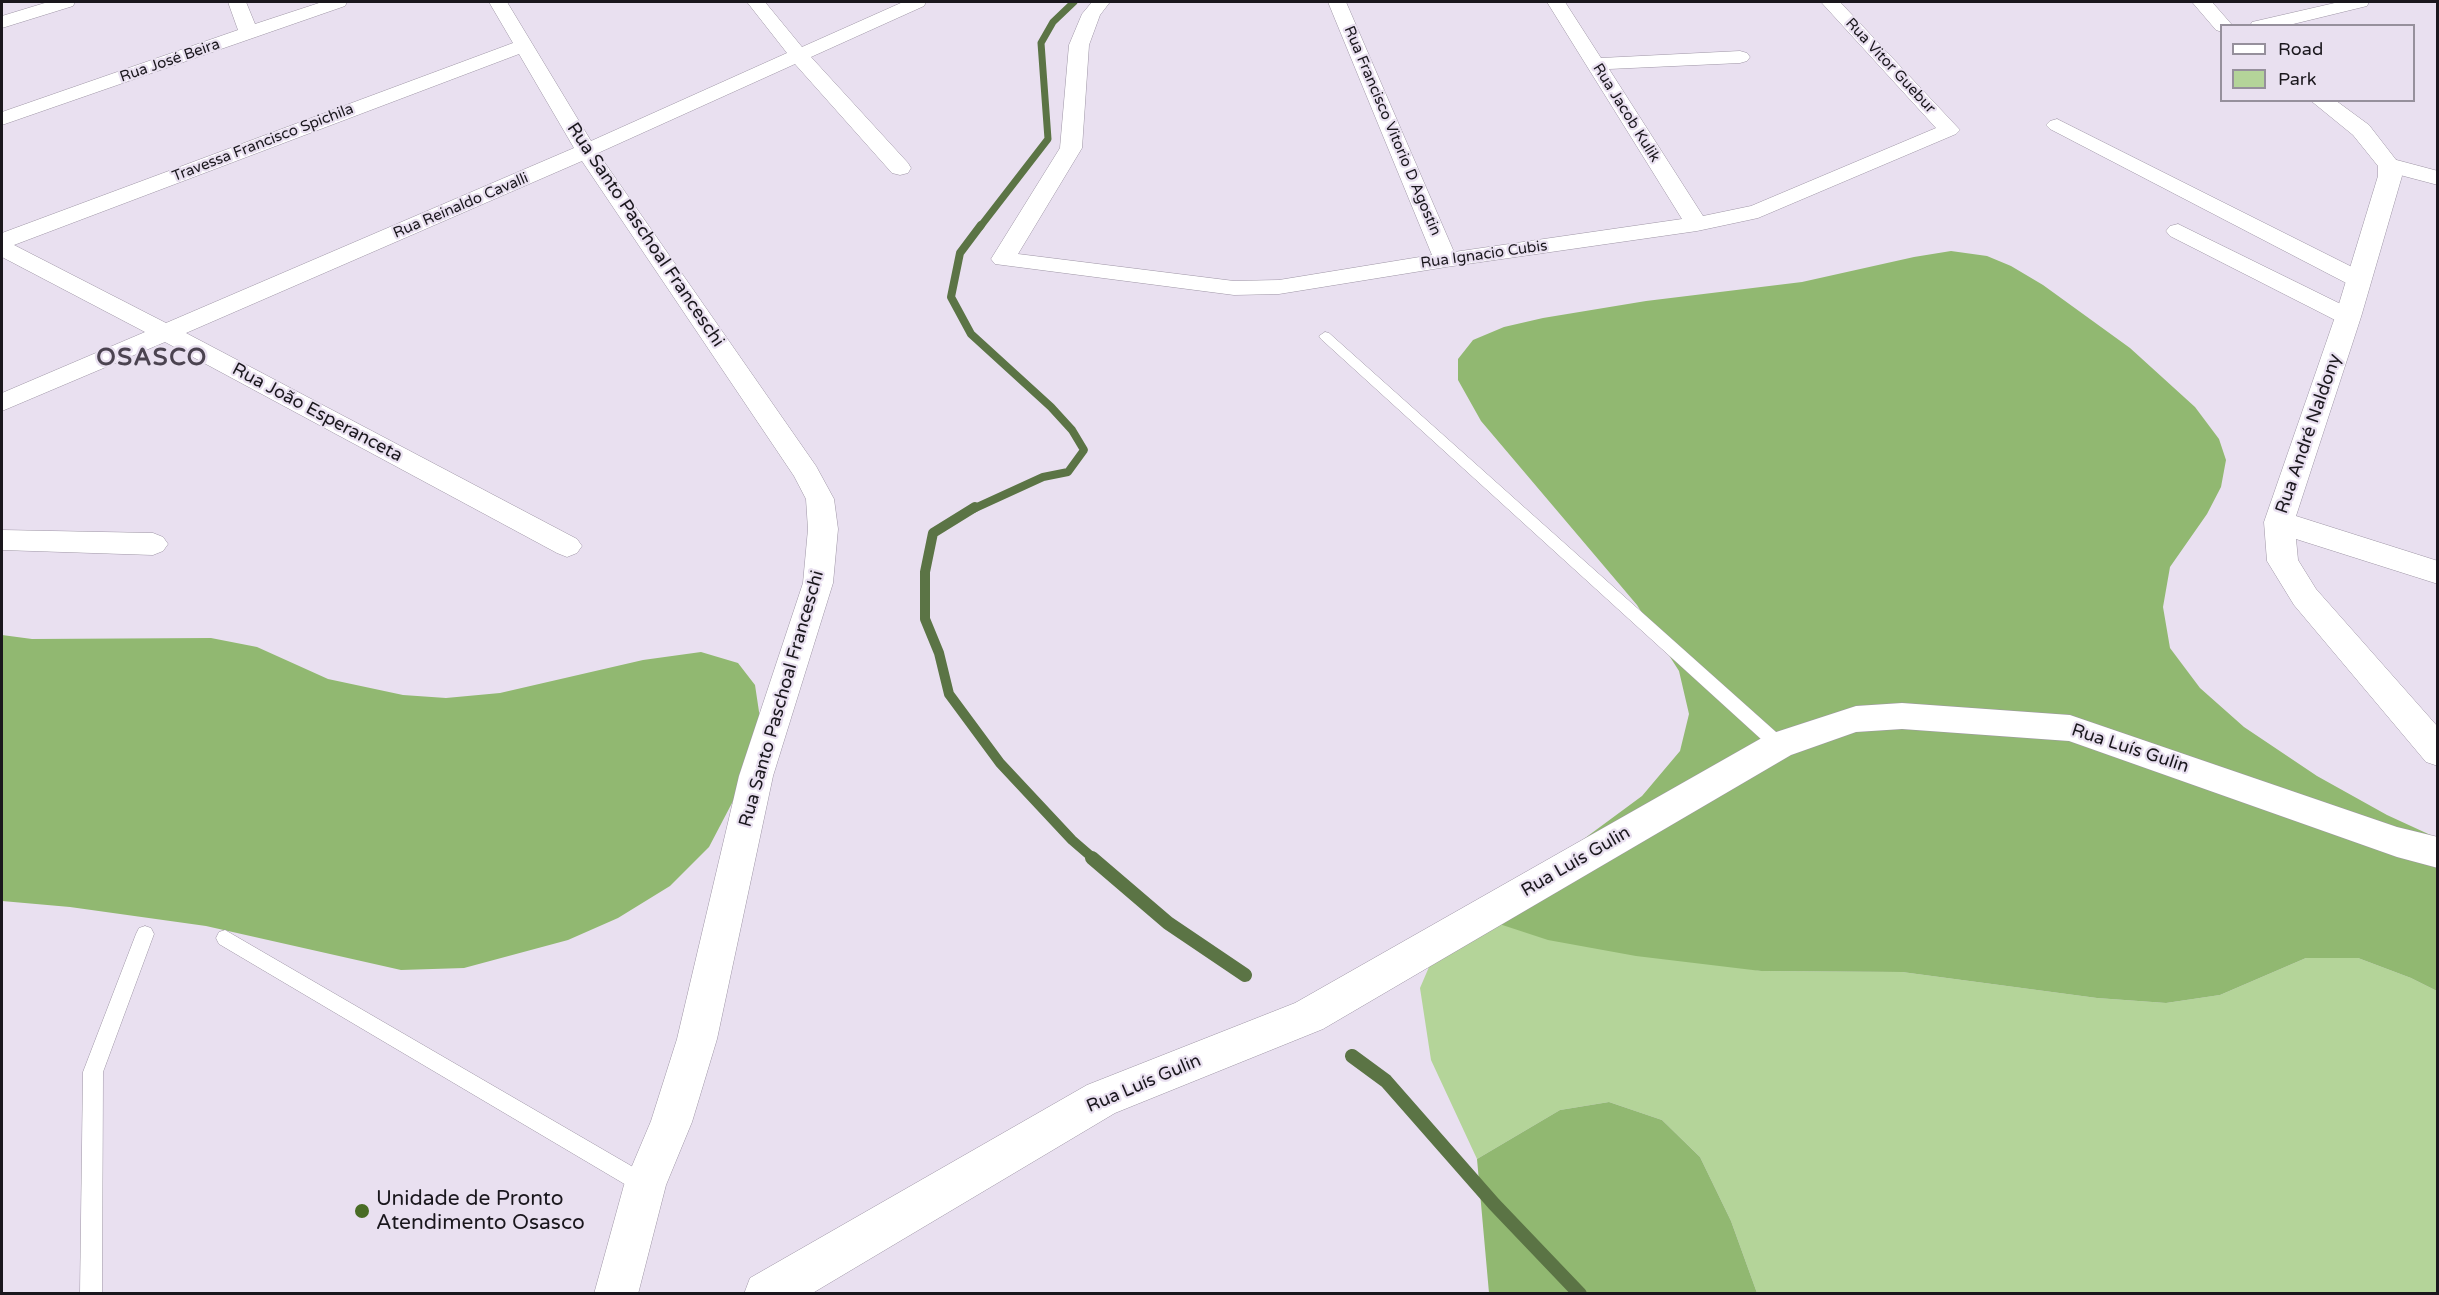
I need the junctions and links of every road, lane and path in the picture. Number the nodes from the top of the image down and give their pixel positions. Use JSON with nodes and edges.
{"nodes":[{"id":1,"x":66,"y":2,"type":"edge"},
{"id":2,"x":237,"y":2,"type":"edge"},
{"id":3,"x":338,"y":2,"type":"edge"},
{"id":4,"x":498,"y":2,"type":"edge"},
{"id":5,"x":756,"y":2,"type":"edge"},
{"id":6,"x":917,"y":2,"type":"edge"},
{"id":7,"x":1101,"y":2,"type":"edge"},
{"id":8,"x":1337,"y":2,"type":"edge"},
{"id":9,"x":1556,"y":2,"type":"edge"},
{"id":10,"x":1830,"y":2,"type":"edge"},
{"id":11,"x":2202,"y":2,"type":"edge"},
{"id":12,"x":2360,"y":2,"type":"edge"},
{"id":13,"x":2,"y":22,"type":"edge"},
{"id":14,"x":2221,"y":24,"type":"edge"},
{"id":15,"x":2267,"y":24,"type":"edge"},
{"id":16,"x":249,"y":33,"type":"junction"},
{"id":17,"x":525,"y":45,"type":"junction"},
{"id":18,"x":799,"y":56,"type":"junction"},
{"id":19,"x":1740,"y":57,"type":"dead end"},
{"id":20,"x":1596,"y":64,"type":"junction"},
{"id":21,"x":2323,"y":102,"type":"edge"},
{"id":22,"x":2,"y":119,"type":"edge"},
{"id":23,"x":2057,"y":125,"type":"dead end"},
{"id":24,"x":1949,"y":130,"type":"joint"},
{"id":25,"x":586,"y":151,"type":"junction"},
{"id":26,"x":2390,"y":165,"type":"junction"},
{"id":27,"x":900,"y":168,"type":"dead end"},
{"id":28,"x":2438,"y":178,"type":"edge"},
{"id":29,"x":1697,"y":224,"type":"junction"},
{"id":30,"x":2178,"y":231,"type":"dead end"},
{"id":31,"x":2,"y":241,"type":"edge"},
{"id":32,"x":2,"y":248,"type":"edge"},
{"id":33,"x":1446,"y":260,"type":"junction"},
{"id":34,"x":2359,"y":280,"type":"junction"},
{"id":35,"x":2348,"y":317,"type":"junction"},
{"id":36,"x":167,"y":333,"type":"junction"},
{"id":37,"x":1325,"y":336,"type":"dead end"},
{"id":38,"x":2,"y":403,"type":"edge"},
{"id":39,"x":2279,"y":522,"type":"junction"},
{"id":40,"x":2,"y":540,"type":"edge"},
{"id":41,"x":153,"y":544,"type":"dead end"},
{"id":42,"x":567,"y":546,"type":"dead end"},
{"id":43,"x":2438,"y":573,"type":"edge"},
{"id":44,"x":1779,"y":745,"type":"junction"},
{"id":45,"x":2438,"y":752,"type":"edge"},
{"id":46,"x":2438,"y":853,"type":"edge"},
{"id":47,"x":145,"y":934,"type":"dead end"},
{"id":48,"x":225,"y":938,"type":"dead end"},
{"id":49,"x":645,"y":1185,"type":"junction"},
{"id":50,"x":91,"y":1293,"type":"edge"},
{"id":51,"x":616,"y":1293,"type":"edge"},
{"id":52,"x":766,"y":1293,"type":"edge"}],
"edges":[{"from":1,"to":13,"type":"street"},
{"from":2,"to":16,"type":"street"},
{"from":3,"to":16,"type":"street","name":"Rua José Beira"},
{"from":4,"to":17,"type":"street","name":"Rua Santo Paschoal Franceschi"},
{"from":5,"to":18,"type":"street"},
{"from":6,"to":18,"type":"street","name":"Rua Reinaldo Cavalli"},
{"from":7,"to":33,"type":"street","name":"Rua Ignacio Cubis"},
{"from":8,"to":33,"type":"street","name":"Rua Francisco Vitorio D Agostin"},
{"from":9,"to":20,"type":"street","name":"Rua Jacob Kulik"},
{"from":10,"to":24,"type":"street","name":"Rua Vitor Guebur"},
{"from":11,"to":14,"type":"main road"},
{"from":12,"to":15,"type":"street"},
{"from":16,"to":22,"type":"street","name":"Rua José Beira"},
{"from":17,"to":25,"type":"street","name":"Rua Santo Paschoal Franceschi"},
{"from":17,"to":31,"type":"street","name":"Travessa Francisco Spichila"},
{"from":18,"to":25,"type":"street","name":"Rua Reinaldo Cavalli"},
{"from":18,"to":27,"type":"street"},
{"from":19,"to":20,"type":"street"},
{"from":20,"to":29,"type":"street","name":"Rua Jacob Kulik"},
{"from":21,"to":26,"type":"main road"},
{"from":23,"to":34,"type":"street"},
{"from":24,"to":29,"type":"street","name":"Rua Ignacio Cubis"},
{"from":25,"to":36,"type":"street","name":"Rua Reinaldo Cavalli"},
{"from":25,"to":49,"type":"street","name":"Rua Santo Paschoal Franceschi"},
{"from":26,"to":28,"type":"street"},
{"from":26,"to":34,"type":"main road","name":"Rua André Naldony"},
{"from":29,"to":33,"type":"street","name":"Rua Ignacio Cubis"},
{"from":30,"to":35,"type":"street"},
{"from":32,"to":36,"type":"street","name":"Rua João Esperanceta"},
{"from":34,"to":35,"type":"main road","name":"Rua André Naldony"},
{"from":35,"to":39,"type":"main road","name":"Rua André Naldony"},
{"from":36,"to":38,"type":"street","name":"Rua Reinaldo Cavalli"},
{"from":36,"to":42,"type":"street","name":"Rua João Esperanceta"},
{"from":37,"to":44,"type":"lane"},
{"from":39,"to":43,"type":"main road"},
{"from":39,"to":45,"type":"main road","name":"Rua André Naldony"},
{"from":40,"to":41,"type":"street"},
{"from":44,"to":46,"type":"street","name":"Rua Luís Gulin"},
{"from":44,"to":52,"type":"street","name":"Rua Luís Gulin"},
{"from":47,"to":50,"type":"lane"},
{"from":48,"to":49,"type":"lane"},
{"from":49,"to":51,"type":"street","name":"Rua Santo Paschoal Franceschi"}]}
